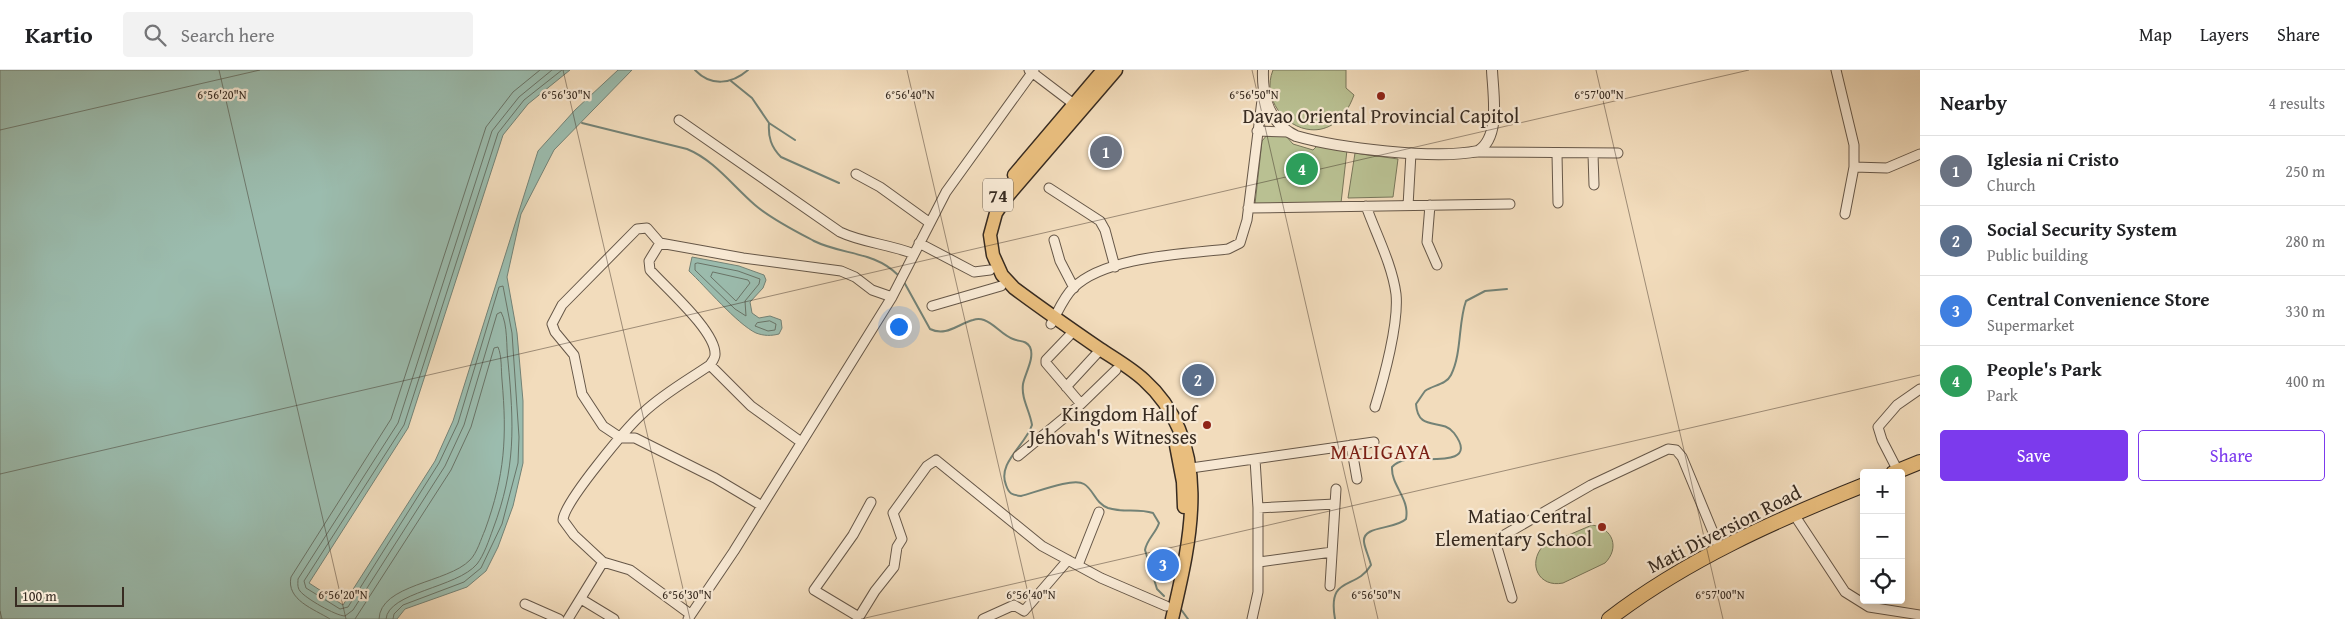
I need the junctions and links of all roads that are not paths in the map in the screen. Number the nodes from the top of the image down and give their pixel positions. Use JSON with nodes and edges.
{"nodes":[{"id":1,"x":1103,"y":70,"type":"edge"},
{"id":2,"x":1116,"y":70,"type":"edge"},
{"id":3,"x":1263,"y":70,"type":"edge"},
{"id":4,"x":1486,"y":70,"type":"edge"},
{"id":5,"x":1492,"y":70,"type":"edge"},
{"id":6,"x":1836,"y":70,"type":"edge"},
{"id":7,"x":1032,"y":71,"type":"edge"},
{"id":8,"x":1263,"y":92,"type":"junction"},
{"id":9,"x":1078,"y":107,"type":"junction"},
{"id":10,"x":679,"y":120,"type":"dead end"},
{"id":11,"x":1257,"y":131,"type":"junction"},
{"id":12,"x":1288,"y":132,"type":"junction"},
{"id":13,"x":1490,"y":132,"type":"junction"},
{"id":14,"x":1471,"y":152,"type":"junction"},
{"id":15,"x":1411,"y":153,"type":"junction"},
{"id":16,"x":1618,"y":153,"type":"dead end"},
{"id":17,"x":1557,"y":154,"type":"junction"},
{"id":18,"x":1593,"y":154,"type":"junction"},
{"id":19,"x":1920,"y":154,"type":"edge"},
{"id":20,"x":1854,"y":167,"type":"junction"},
{"id":21,"x":856,"y":174,"type":"dead end"},
{"id":22,"x":1594,"y":185,"type":"dead end"},
{"id":23,"x":1049,"y":188,"type":"dead end"},
{"id":24,"x":1558,"y":203,"type":"dead end"},
{"id":25,"x":1510,"y":204,"type":"dead end"},
{"id":26,"x":1430,"y":205,"type":"junction"},
{"id":27,"x":1366,"y":206,"type":"junction"},
{"id":28,"x":1408,"y":206,"type":"junction"},
{"id":29,"x":1248,"y":208,"type":"junction"},
{"id":30,"x":1845,"y":214,"type":"dead end"},
{"id":31,"x":930,"y":223,"type":"junction"},
{"id":32,"x":1054,"y":240,"type":"dead end"},
{"id":33,"x":660,"y":243,"type":"junction"},
{"id":34,"x":919,"y":243,"type":"junction"},
{"id":35,"x":914,"y":254,"type":"junction"},
{"id":36,"x":1437,"y":265,"type":"dead end"},
{"id":37,"x":1115,"y":267,"type":"junction"},
{"id":38,"x":990,"y":270,"type":"junction"},
{"id":39,"x":1001,"y":286,"type":"junction"},
{"id":40,"x":1074,"y":288,"type":"junction"},
{"id":41,"x":892,"y":297,"type":"junction"},
{"id":42,"x":932,"y":306,"type":"dead end"},
{"id":43,"x":1053,"y":321,"type":"junction"},
{"id":44,"x":1069,"y":336,"type":"junction"},
{"id":45,"x":1098,"y":352,"type":"junction"},
{"id":46,"x":710,"y":365,"type":"junction"},
{"id":47,"x":1116,"y":370,"type":"junction"},
{"id":48,"x":1066,"y":387,"type":"junction"},
{"id":49,"x":1920,"y":389,"type":"edge"},
{"id":50,"x":1158,"y":402,"type":"junction"},
{"id":51,"x":1081,"y":404,"type":"junction"},
{"id":52,"x":1375,"y":407,"type":"dead end"},
{"id":53,"x":621,"y":438,"type":"junction"},
{"id":54,"x":802,"y":442,"type":"junction"},
{"id":55,"x":1374,"y":442,"type":"dead end"},
{"id":56,"x":1351,"y":445,"type":"junction"},
{"id":57,"x":1018,"y":456,"type":"dead end"},
{"id":58,"x":1255,"y":459,"type":"junction"},
{"id":59,"x":1920,"y":462,"type":"edge"},
{"id":60,"x":1186,"y":469,"type":"junction"},
{"id":61,"x":1894,"y":469,"type":"edge"},
{"id":62,"x":1902,"y":469,"type":"edge"},
{"id":63,"x":1357,"y":479,"type":"dead end"},
{"id":64,"x":1860,"y":486,"type":"edge"},
{"id":65,"x":1336,"y":489,"type":"dead end"},
{"id":66,"x":871,"y":502,"type":"dead end"},
{"id":67,"x":1335,"y":504,"type":"junction"},
{"id":68,"x":762,"y":506,"type":"junction"},
{"id":69,"x":1258,"y":508,"type":"junction"},
{"id":70,"x":1099,"y":512,"type":"dead end"},
{"id":71,"x":1793,"y":513,"type":"junction"},
{"id":72,"x":1720,"y":549,"type":"junction"},
{"id":73,"x":1332,"y":552,"type":"junction"},
{"id":74,"x":1068,"y":560,"type":"junction"},
{"id":75,"x":603,"y":562,"type":"junction"},
{"id":76,"x":1259,"y":562,"type":"junction"},
{"id":77,"x":1078,"y":566,"type":"junction"},
{"id":78,"x":1330,"y":586,"type":"dead end"},
{"id":79,"x":1512,"y":598,"type":"dead end"},
{"id":80,"x":581,"y":599,"type":"junction"},
{"id":81,"x":525,"y":604,"type":"dead end"},
{"id":82,"x":1165,"y":613,"type":"edge"},
{"id":83,"x":1920,"y":615,"type":"edge"},
{"id":84,"x":689,"y":616,"type":"edge"},
{"id":85,"x":559,"y":619,"type":"edge"},
{"id":86,"x":568,"y":619,"type":"edge"},
{"id":87,"x":614,"y":619,"type":"edge"},
{"id":88,"x":983,"y":619,"type":"edge"},
{"id":89,"x":1172,"y":619,"type":"edge"},
{"id":90,"x":1252,"y":619,"type":"edge"},
{"id":91,"x":1609,"y":619,"type":"edge"}],
"edges":[{"from":1,"to":9,"type":"main road","number":"74"},
{"from":2,"to":9,"type":"main road","number":"74"},
{"from":3,"to":8,"type":"street"},
{"from":4,"to":13,"type":"street"},
{"from":5,"to":13,"type":"street"},
{"from":6,"to":20,"type":"street"},
{"from":7,"to":9,"type":"street"},
{"from":7,"to":31,"type":"street"},
{"from":8,"to":11,"type":"street"},
{"from":8,"to":12,"type":"street"},
{"from":9,"to":38,"type":"main road","number":"74"},
{"from":9,"to":43,"type":"main road","number":"74"},
{"from":10,"to":35,"type":"street"},
{"from":11,"to":12,"type":"street"},
{"from":11,"to":29,"type":"street"},
{"from":12,"to":15,"type":"street"},
{"from":13,"to":14,"type":"street"},
{"from":14,"to":15,"type":"street"},
{"from":14,"to":17,"type":"street"},
{"from":15,"to":28,"type":"street"},
{"from":16,"to":18,"type":"street"},
{"from":17,"to":18,"type":"street"},
{"from":17,"to":24,"type":"street"},
{"from":18,"to":22,"type":"street"},
{"from":19,"to":20,"type":"street"},
{"from":20,"to":30,"type":"street"},
{"from":21,"to":31,"type":"street"},
{"from":23,"to":37,"type":"street"},
{"from":25,"to":26,"type":"street"},
{"from":26,"to":28,"type":"street"},
{"from":26,"to":36,"type":"street"},
{"from":27,"to":28,"type":"street"},
{"from":27,"to":29,"type":"street"},
{"from":27,"to":52,"type":"street"},
{"from":29,"to":37,"type":"street"},
{"from":31,"to":34,"type":"street"},
{"from":32,"to":40,"type":"street"},
{"from":33,"to":41,"type":"street"},
{"from":33,"to":46,"type":"street"},
{"from":33,"to":53,"type":"street"},
{"from":34,"to":35,"type":"street"},
{"from":34,"to":38,"type":"street"},
{"from":35,"to":41,"type":"street"},
{"from":37,"to":40,"type":"street"},
{"from":38,"to":39,"type":"main road","number":"74"},
{"from":39,"to":42,"type":"street"},
{"from":39,"to":43,"type":"main road","number":"74"},
{"from":40,"to":43,"type":"street"},
{"from":41,"to":54,"type":"street"},
{"from":43,"to":44,"type":"main road","number":"74"},
{"from":43,"to":45,"type":"main road","number":"74"},
{"from":44,"to":45,"type":"main road","number":"74"},
{"from":44,"to":48,"type":"street"},
{"from":45,"to":47,"type":"main road","number":"74"},
{"from":45,"to":48,"type":"street"},
{"from":45,"to":50,"type":"main road","number":"74"},
{"from":46,"to":53,"type":"street"},
{"from":46,"to":54,"type":"street"},
{"from":47,"to":50,"type":"main road","number":"74"},
{"from":47,"to":51,"type":"street"},
{"from":48,"to":51,"type":"street"},
{"from":49,"to":61,"type":"street"},
{"from":50,"to":60,"type":"main road","number":"74"},
{"from":51,"to":57,"type":"street"},
{"from":53,"to":68,"type":"street"},
{"from":53,"to":75,"type":"street"},
{"from":54,"to":68,"type":"street"},
{"from":55,"to":56,"type":"street"},
{"from":56,"to":58,"type":"street"},
{"from":56,"to":63,"type":"street"},
{"from":58,"to":60,"type":"street"},
{"from":58,"to":69,"type":"street"},
{"from":59,"to":62,"type":"highway"},
{"from":60,"to":82,"type":"main road","number":"74"},
{"from":60,"to":89,"type":"main road","number":"74"},
{"from":64,"to":71,"type":"highway","name":"Mati Diversion Road"},
{"from":65,"to":67,"type":"street"},
{"from":66,"to":74,"type":"street"},
{"from":67,"to":69,"type":"street"},
{"from":67,"to":73,"type":"street"},
{"from":68,"to":84,"type":"street"},
{"from":69,"to":76,"type":"street"},
{"from":70,"to":77,"type":"street"},
{"from":71,"to":72,"type":"highway","name":"Mati Diversion Road"},
{"from":71,"to":83,"type":"street"},
{"from":72,"to":79,"type":"street"},
{"from":72,"to":91,"type":"highway","name":"Mati Diversion Road"},
{"from":73,"to":76,"type":"street"},
{"from":73,"to":78,"type":"street"},
{"from":74,"to":77,"type":"street"},
{"from":74,"to":88,"type":"street"},
{"from":75,"to":80,"type":"street"},
{"from":75,"to":84,"type":"street"},
{"from":76,"to":90,"type":"street"},
{"from":77,"to":82,"type":"street"},
{"from":80,"to":86,"type":"street"},
{"from":80,"to":87,"type":"street"},
{"from":81,"to":85,"type":"street"}]}
